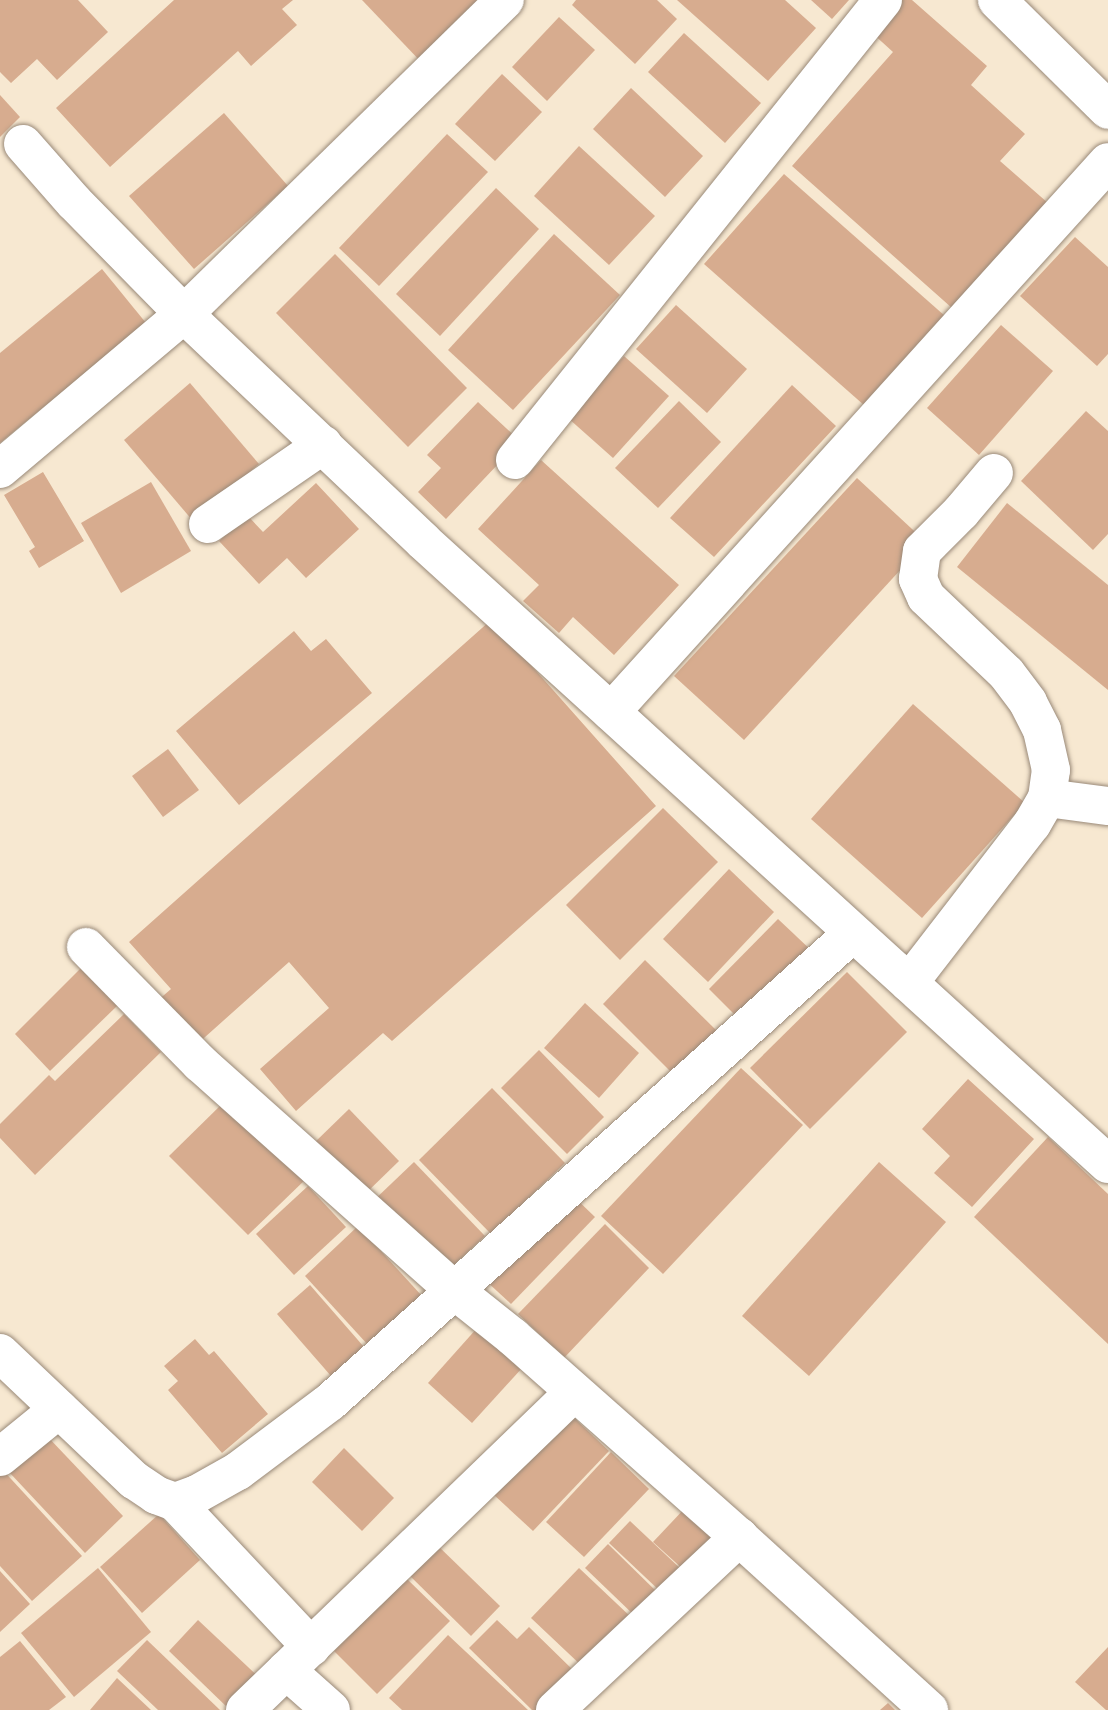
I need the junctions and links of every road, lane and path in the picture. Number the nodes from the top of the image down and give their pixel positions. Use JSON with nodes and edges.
{"nodes":[{"id":1,"x":505,"y":0,"type":"edge"},
{"id":2,"x":883,"y":0,"type":"edge"},
{"id":3,"x":997,"y":0,"type":"edge"},
{"id":4,"x":1108,"y":110,"type":"edge"},
{"id":5,"x":23,"y":144,"type":"dead end"},
{"id":6,"x":1108,"y":162,"type":"edge"},
{"id":7,"x":184,"y":314,"type":"junction"},
{"id":8,"x":323,"y":444,"type":"junction"},
{"id":9,"x":515,"y":460,"type":"dead end"},
{"id":10,"x":0,"y":469,"type":"edge"},
{"id":11,"x":994,"y":473,"type":"dead end"},
{"id":12,"x":208,"y":524,"type":"dead end"},
{"id":13,"x":611,"y":712,"type":"junction"},
{"id":14,"x":1047,"y":798,"type":"junction"},
{"id":15,"x":1108,"y":806,"type":"edge"},
{"id":16,"x":853,"y":933,"type":"junction"},
{"id":17,"x":86,"y":947,"type":"dead end"},
{"id":18,"x":909,"y":983,"type":"junction"},
{"id":19,"x":1108,"y":1164,"type":"edge"},
{"id":20,"x":454,"y":1290,"type":"junction"},
{"id":21,"x":0,"y":1353,"type":"edge"},
{"id":22,"x":574,"y":1392,"type":"junction"},
{"id":23,"x":59,"y":1409,"type":"junction"},
{"id":24,"x":0,"y":1457,"type":"edge"},
{"id":25,"x":175,"y":1502,"type":"junction"},
{"id":26,"x":739,"y":1537,"type":"junction"},
{"id":27,"x":299,"y":1659,"type":"junction"},
{"id":28,"x":245,"y":1710,"type":"edge"},
{"id":29,"x":331,"y":1710,"type":"edge"},
{"id":30,"x":555,"y":1710,"type":"edge"},
{"id":31,"x":929,"y":1710,"type":"edge"}],
"edges":[{"from":1,"to":7,"type":"street"},
{"from":2,"to":9,"type":"street"},
{"from":3,"to":4,"type":"street"},
{"from":5,"to":7,"type":"street"},
{"from":6,"to":13,"type":"street"},
{"from":7,"to":8,"type":"street"},
{"from":7,"to":10,"type":"street"},
{"from":8,"to":12,"type":"street"},
{"from":8,"to":13,"type":"street"},
{"from":11,"to":14,"type":"street"},
{"from":13,"to":16,"type":"street"},
{"from":14,"to":15,"type":"street"},
{"from":14,"to":18,"type":"street"},
{"from":16,"to":18,"type":"street"},
{"from":16,"to":20,"type":"street"},
{"from":17,"to":20,"type":"street"},
{"from":18,"to":19,"type":"street"},
{"from":20,"to":22,"type":"street"},
{"from":20,"to":25,"type":"street"},
{"from":21,"to":23,"type":"street"},
{"from":22,"to":26,"type":"street"},
{"from":22,"to":27,"type":"street"},
{"from":23,"to":24,"type":"street"},
{"from":23,"to":25,"type":"street"},
{"from":25,"to":27,"type":"street"},
{"from":26,"to":30,"type":"street"},
{"from":26,"to":31,"type":"street"},
{"from":27,"to":28,"type":"street"},
{"from":27,"to":29,"type":"street"}]}
